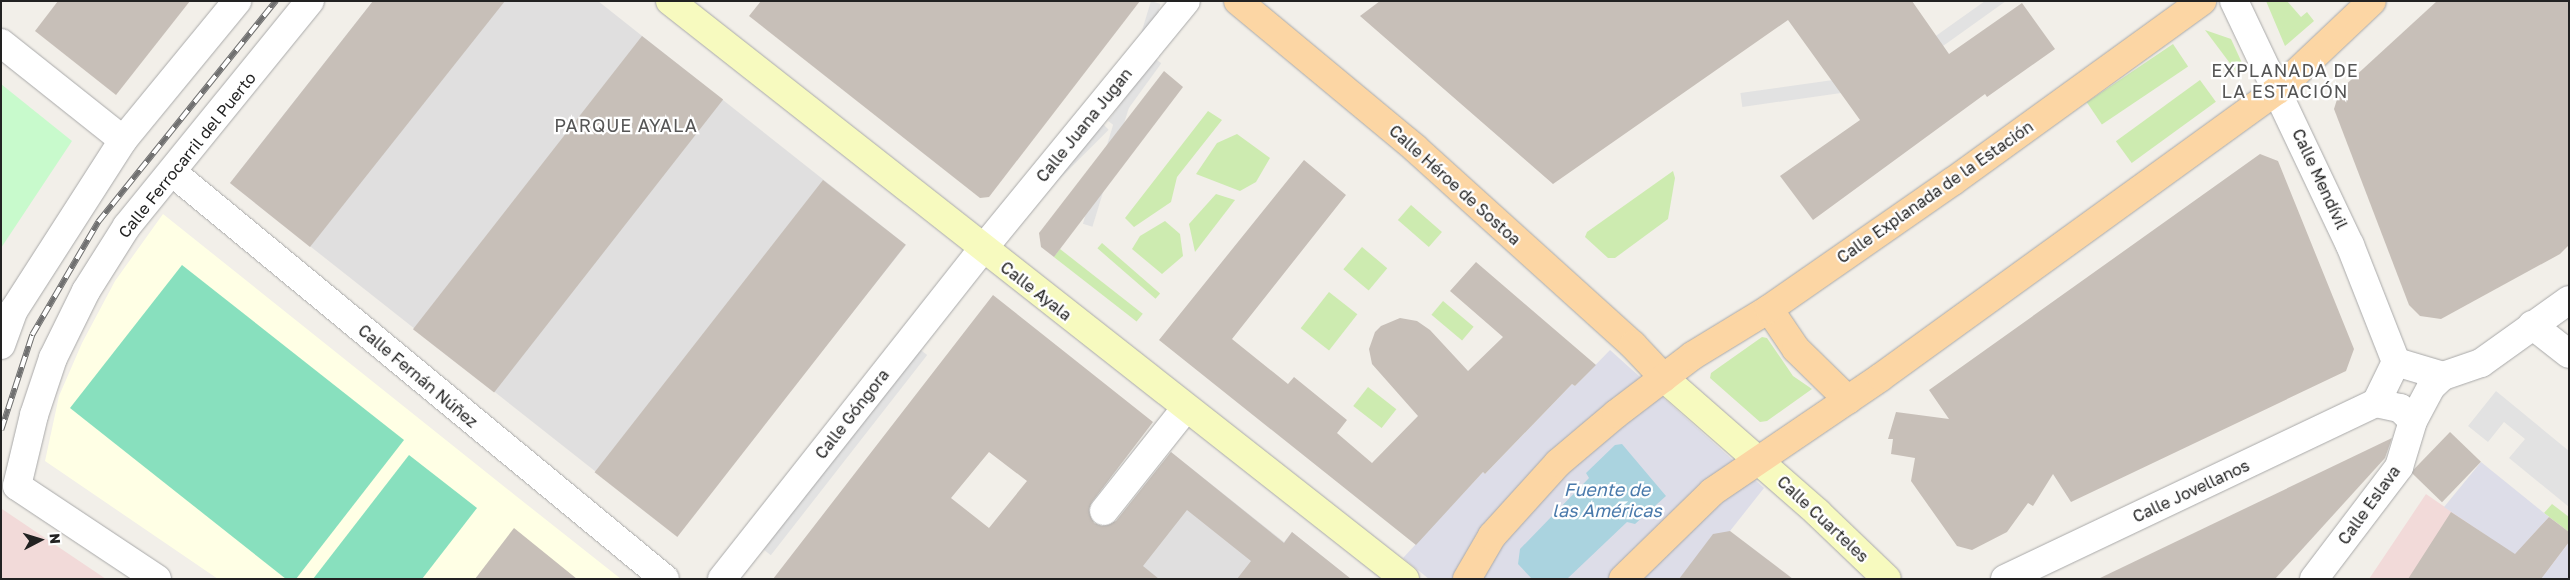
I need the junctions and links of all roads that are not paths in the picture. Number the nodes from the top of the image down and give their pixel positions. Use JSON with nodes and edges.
{"nodes":[{"id":1,"x":237,"y":1,"type":"edge"},
{"id":2,"x":310,"y":1,"type":"edge"},
{"id":3,"x":670,"y":1,"type":"edge"},
{"id":4,"x":1186,"y":1,"type":"edge"},
{"id":5,"x":1238,"y":1,"type":"edge"},
{"id":6,"x":2202,"y":1,"type":"edge"},
{"id":7,"x":2234,"y":1,"type":"edge"},
{"id":8,"x":2372,"y":1,"type":"edge"},
{"id":9,"x":1,"y":43,"type":"edge"},
{"id":10,"x":2278,"y":90,"type":"junction"},
{"id":11,"x":123,"y":140,"type":"junction"},
{"id":12,"x":172,"y":172,"type":"junction"},
{"id":13,"x":982,"y":250,"type":"junction"},
{"id":14,"x":2569,"y":300,"type":"edge"},
{"id":15,"x":1769,"y":309,"type":"junction"},
{"id":16,"x":2532,"y":326,"type":"junction"},
{"id":17,"x":1,"y":345,"type":"edge"},
{"id":18,"x":2569,"y":354,"type":"edge"},
{"id":19,"x":2396,"y":362,"type":"junction"},
{"id":20,"x":2443,"y":376,"type":"junction"},
{"id":21,"x":1664,"y":378,"type":"junction"},
{"id":22,"x":1848,"y":400,"type":"junction"},
{"id":23,"x":2376,"y":403,"type":"junction"},
{"id":24,"x":1185,"y":409,"type":"junction"},
{"id":25,"x":2413,"y":421,"type":"junction"},
{"id":26,"x":1758,"y":460,"type":"junction"},
{"id":27,"x":1104,"y":511,"type":"dead end"},
{"id":28,"x":157,"y":579,"type":"edge"},
{"id":29,"x":665,"y":579,"type":"edge"},
{"id":30,"x":722,"y":579,"type":"edge"},
{"id":31,"x":1405,"y":579,"type":"edge"},
{"id":32,"x":1467,"y":579,"type":"edge"},
{"id":33,"x":1623,"y":579,"type":"edge"},
{"id":34,"x":1887,"y":579,"type":"edge"},
{"id":35,"x":2005,"y":579,"type":"edge"},
{"id":36,"x":2314,"y":579,"type":"edge"}],
"edges":[{"from":1,"to":11,"type":"street"},
{"from":2,"to":12,"type":"street","name":"Calle Ferrocarril del Puerto"},
{"from":3,"to":13,"type":"main road","name":"Calle Ayala"},
{"from":4,"to":13,"type":"street","name":"Calle Juana Jugan"},
{"from":5,"to":21,"type":"main road","name":"Calle Héroe de Sostoa"},
{"from":6,"to":15,"type":"main road","name":"Calle Explanada de la Estación"},
{"from":7,"to":10,"type":"street","name":"Calle Mendívil"},
{"from":8,"to":10,"type":"main road"},
{"from":9,"to":11,"type":"street"},
{"from":10,"to":19,"type":"street","name":"Calle Mendívil"},
{"from":10,"to":22,"type":"main road"},
{"from":11,"to":17,"type":"street"},
{"from":12,"to":28,"type":"street","name":"Calle Ferrocarril del Puerto"},
{"from":12,"to":29,"type":"street","name":"Calle Fernán Núñez"},
{"from":13,"to":24,"type":"main road","name":"Calle Ayala"},
{"from":13,"to":30,"type":"street","name":"Calle Góngora"},
{"from":14,"to":16,"type":"street"},
{"from":15,"to":21,"type":"main road","name":"Calle Explanada de la Estación"},
{"from":15,"to":22,"type":"main road"},
{"from":16,"to":18,"type":"street"},
{"from":16,"to":20,"type":"street"},
{"from":19,"to":20,"type":"street"},
{"from":19,"to":23,"type":"street"},
{"from":20,"to":25,"type":"street","name":"Calle Eslava"},
{"from":21,"to":26,"type":"main road","name":"Calle Cuarteles"},
{"from":21,"to":32,"type":"main road","name":"Calle Explanada de la Estación"},
{"from":22,"to":26,"type":"main road"},
{"from":23,"to":25,"type":"street"},
{"from":23,"to":35,"type":"street","name":"Calle Jovellanos"},
{"from":24,"to":27,"type":"street"},
{"from":24,"to":31,"type":"main road","name":"Calle Ayala"},
{"from":25,"to":36,"type":"street","name":"Calle Eslava"},
{"from":26,"to":33,"type":"main road"},
{"from":26,"to":34,"type":"main road","name":"Calle Cuarteles"}]}
